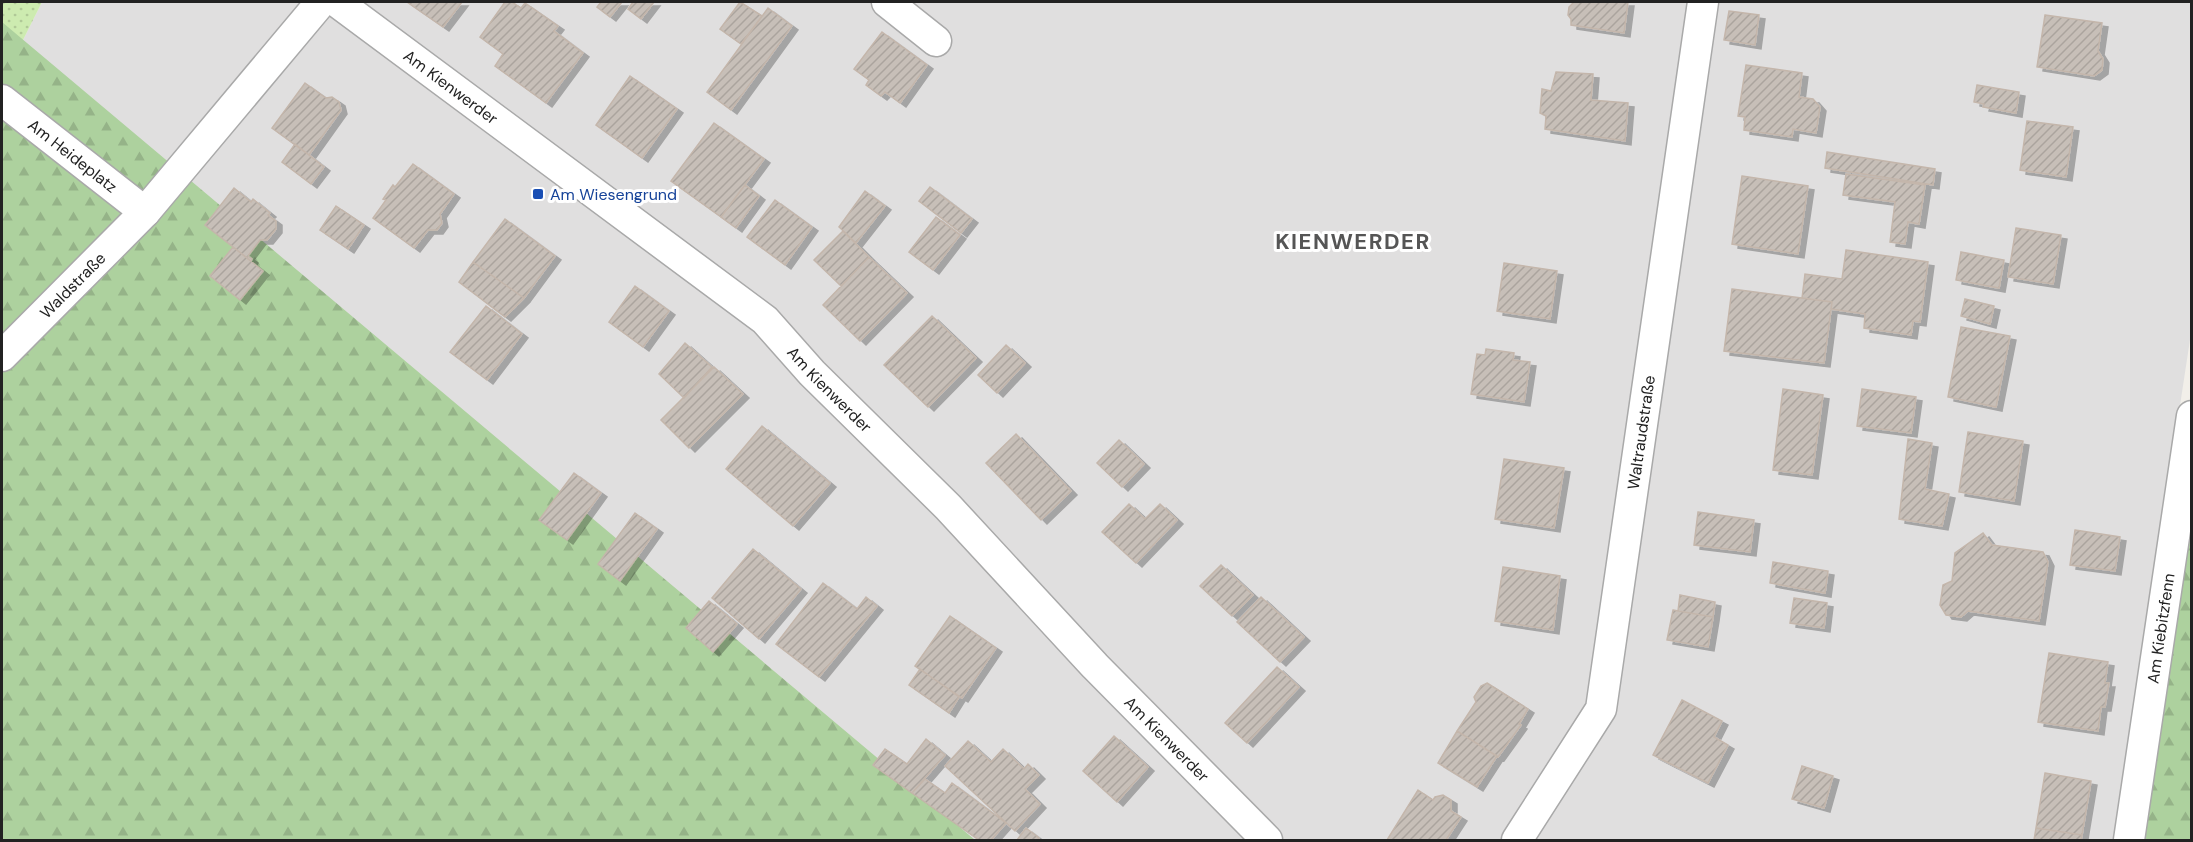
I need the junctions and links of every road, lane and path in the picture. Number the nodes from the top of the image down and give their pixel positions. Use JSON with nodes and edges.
{"nodes":[{"id":1,"x":321,"y":2,"type":"edge"},
{"id":2,"x":337,"y":2,"type":"edge"},
{"id":3,"x":887,"y":2,"type":"edge"},
{"id":4,"x":1703,"y":2,"type":"edge"},
{"id":5,"x":936,"y":41,"type":"dead end"},
{"id":6,"x":2,"y":100,"type":"edge"},
{"id":7,"x":145,"y":212,"type":"junction"},
{"id":8,"x":2,"y":356,"type":"edge"},
{"id":9,"x":2192,"y":417,"type":"edge"},
{"id":10,"x":1267,"y":840,"type":"edge"},
{"id":11,"x":1517,"y":840,"type":"edge"},
{"id":12,"x":2128,"y":840,"type":"edge"}],
"edges":[{"from":1,"to":7,"type":"street"},
{"from":2,"to":10,"type":"street","name":"Am Kienwerder"},
{"from":3,"to":5,"type":"street"},
{"from":4,"to":11,"type":"street","name":"Waltraudstraße"},
{"from":6,"to":7,"type":"street","name":"Am Heideplatz"},
{"from":7,"to":8,"type":"street","name":"Waldstraße"},
{"from":9,"to":12,"type":"street","name":"Am Kiebitzfenn"}]}
